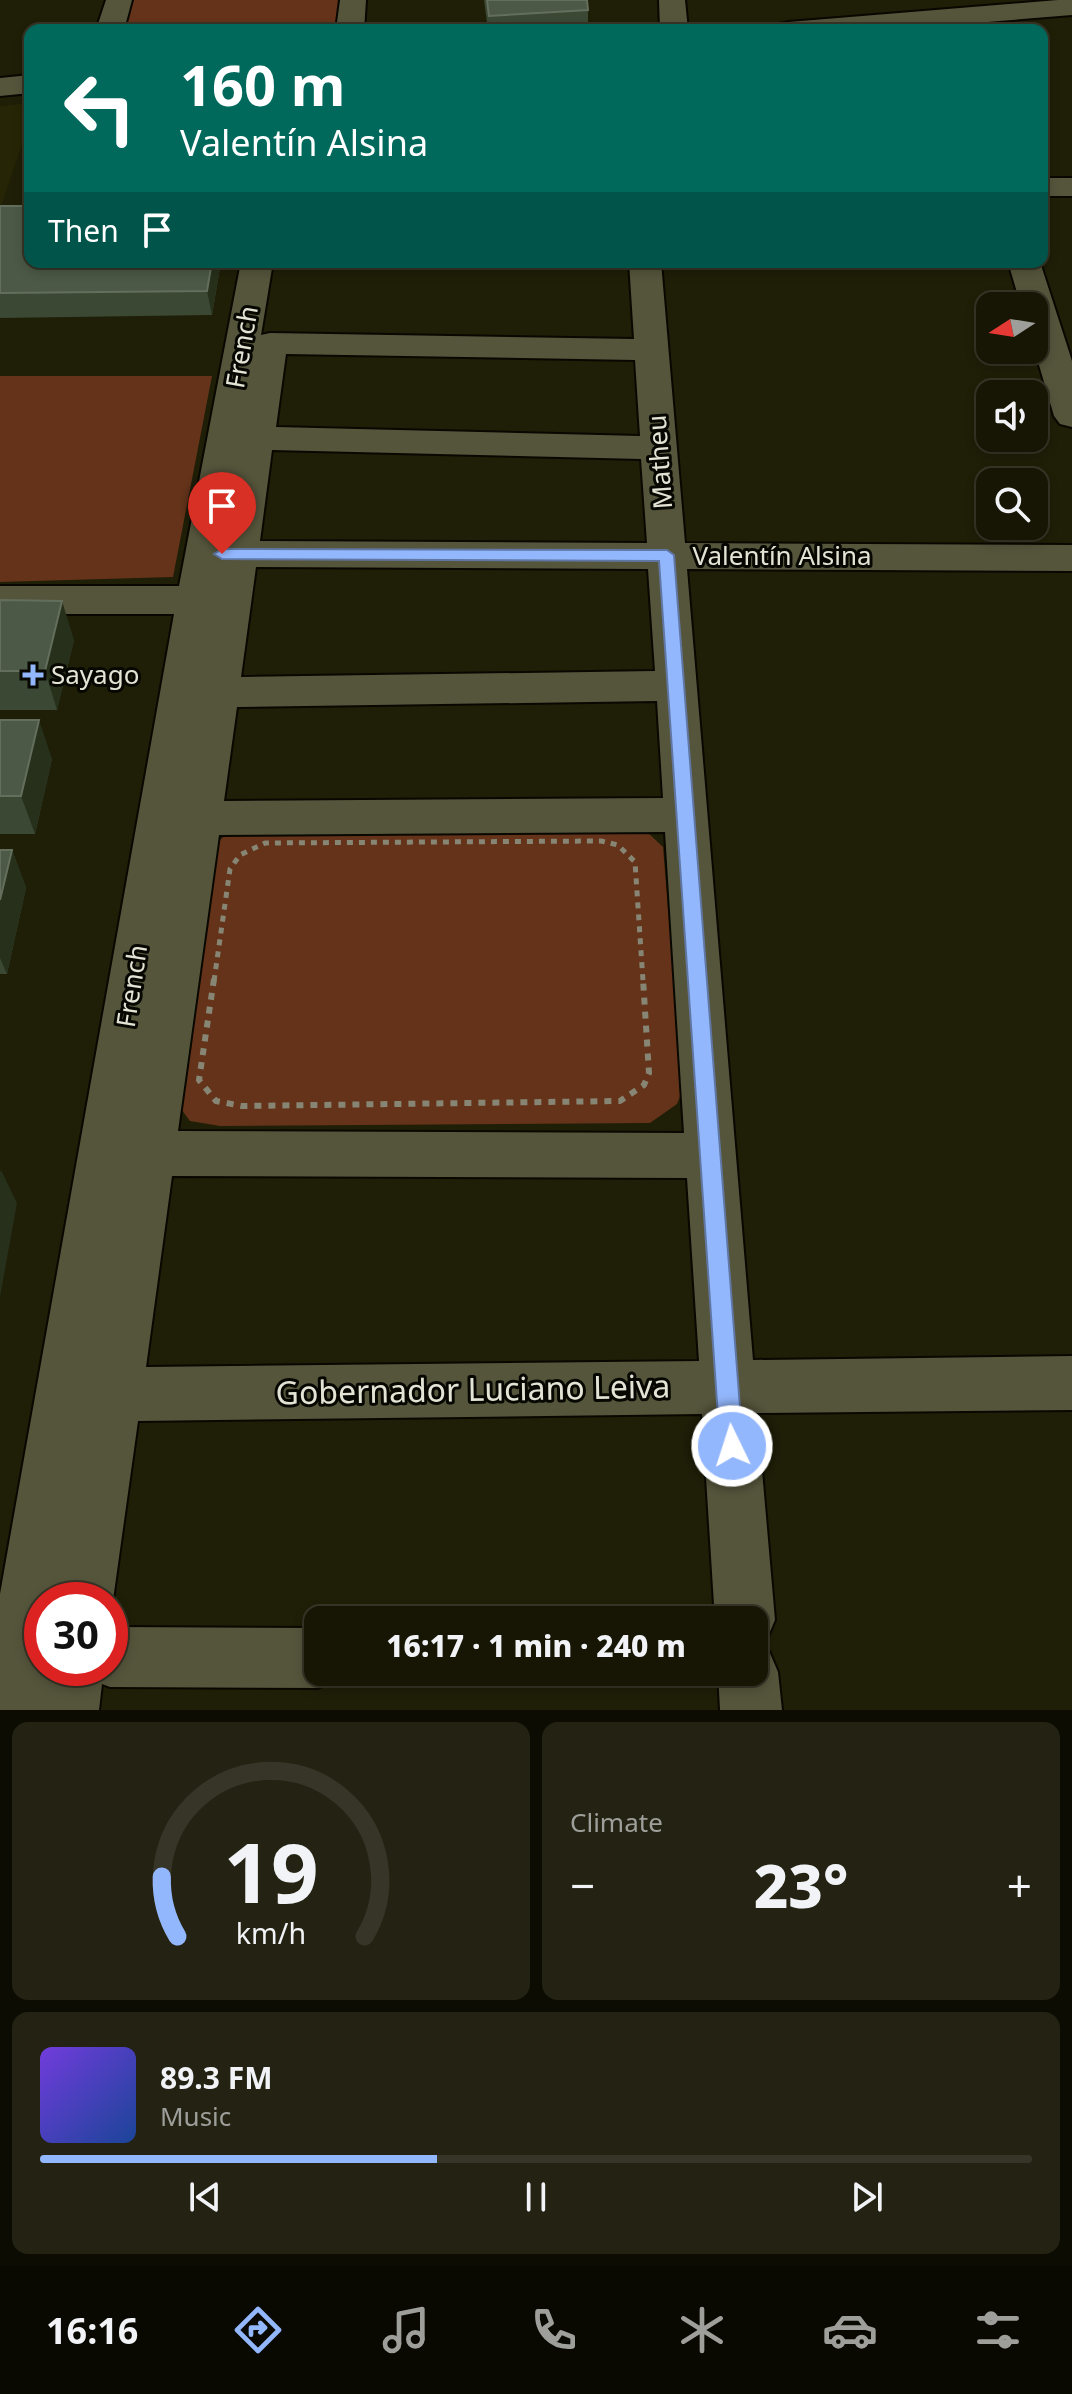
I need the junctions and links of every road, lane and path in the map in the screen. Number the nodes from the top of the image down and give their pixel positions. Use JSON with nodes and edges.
{"nodes":[{"id":1,"x":119,"y":0,"type":"edge"},
{"id":2,"x":353,"y":0,"type":"edge"},
{"id":3,"x":672,"y":0,"type":"edge"},
{"id":4,"x":1072,"y":7,"type":"edge"},
{"id":5,"x":948,"y":15,"type":"edge"},
{"id":6,"x":112,"y":24,"type":"edge"},
{"id":7,"x":351,"y":24,"type":"edge"},
{"id":8,"x":674,"y":24,"type":"edge"},
{"id":9,"x":853,"y":24,"type":"edge"},
{"id":10,"x":24,"y":85,"type":"edge"},
{"id":11,"x":0,"y":87,"type":"edge"},
{"id":12,"x":1048,"y":187,"type":"edge"},
{"id":13,"x":1072,"y":187,"type":"edge"},
{"id":14,"x":256,"y":268,"type":"edge"},
{"id":15,"x":282,"y":268,"type":"edge"},
{"id":16,"x":645,"y":268,"type":"edge"},
{"id":17,"x":1026,"y":268,"type":"edge"},
{"id":18,"x":270,"y":343,"type":"junction"},
{"id":19,"x":652,"y":350,"type":"junction"},
{"id":20,"x":1072,"y":416,"type":"edge"},
{"id":21,"x":258,"y":438,"type":"junction"},
{"id":22,"x":659,"y":448,"type":"junction"},
{"id":23,"x":222,"y":554,"type":"junction"},
{"id":24,"x":667,"y":555,"type":"junction"},
{"id":25,"x":1072,"y":558,"type":"edge"},
{"id":26,"x":0,"y":600,"type":"edge"},
{"id":27,"x":214,"y":600,"type":"junction"},
{"id":28,"x":676,"y":686,"type":"junction"},
{"id":29,"x":219,"y":692,"type":"junction"},
{"id":30,"x":686,"y":815,"type":"junction"},
{"id":31,"x":200,"y":818,"type":"junction"},
{"id":32,"x":242,"y":1106,"type":"joint"},
{"id":33,"x":127,"y":1153,"type":"junction"},
{"id":34,"x":711,"y":1156,"type":"junction"},
{"id":35,"x":1072,"y":1383,"type":"edge"},
{"id":36,"x":728,"y":1387,"type":"junction"},
{"id":37,"x":115,"y":1394,"type":"junction"},
{"id":38,"x":52,"y":1582,"type":"edge"},
{"id":39,"x":87,"y":1582,"type":"edge"},
{"id":40,"x":744,"y":1606,"type":"edge"},
{"id":41,"x":128,"y":1657,"type":"edge"},
{"id":42,"x":304,"y":1658,"type":"edge"},
{"id":43,"x":47,"y":1686,"type":"edge"},
{"id":44,"x":749,"y":1686,"type":"edge"},
{"id":45,"x":68,"y":1710,"type":"edge"},
{"id":46,"x":751,"y":1710,"type":"edge"}],
"edges":[{"from":1,"to":6,"type":"street"},
{"from":2,"to":7,"type":"street"},
{"from":3,"to":8,"type":"street"},
{"from":4,"to":5,"type":"street"},
{"from":5,"to":9,"type":"street"},
{"from":10,"to":11,"type":"street"},
{"from":12,"to":13,"type":"street"},
{"from":14,"to":23,"type":"street","name":"French"},
{"from":15,"to":18,"type":"street","name":"French"},
{"from":16,"to":19,"type":"street","name":"Matheu"},
{"from":17,"to":20,"type":"street"},
{"from":18,"to":19,"type":"street"},
{"from":18,"to":21,"type":"street","name":"French"},
{"from":19,"to":22,"type":"street","name":"Matheu"},
{"from":21,"to":22,"type":"street"},
{"from":21,"to":23,"type":"street","name":"French"},
{"from":22,"to":24,"type":"street","name":"Matheu"},
{"from":23,"to":24,"type":"street","name":"Valentín Alsina"},
{"from":23,"to":27,"type":"street","name":"French"},
{"from":24,"to":25,"type":"street","name":"Valentín Alsina"},
{"from":24,"to":28,"type":"street","name":"Matheu"},
{"from":26,"to":27,"type":"street"},
{"from":27,"to":29,"type":"street","name":"French"},
{"from":27,"to":33,"type":"street","name":"French"},
{"from":28,"to":29,"type":"street"},
{"from":28,"to":30,"type":"street","name":"Matheu"},
{"from":29,"to":31,"type":"street","name":"French"},
{"from":30,"to":31,"type":"street"},
{"from":30,"to":34,"type":"street","name":"Matheu"},
{"from":31,"to":33,"type":"street","name":"French"},
{"from":32,"to":32,"type":"path"},
{"from":33,"to":34,"type":"street"},
{"from":33,"to":37,"type":"street","name":"French"},
{"from":33,"to":38,"type":"street","name":"French"},
{"from":34,"to":36,"type":"street","name":"Matheu"},
{"from":35,"to":36,"type":"street","name":"Gobernador Luciano Leiva"},
{"from":36,"to":37,"type":"street","name":"Gobernador Luciano Leiva"},
{"from":36,"to":40,"type":"street","name":"Matheu"},
{"from":37,"to":39,"type":"street","name":"French"},
{"from":41,"to":42,"type":"street"},
{"from":43,"to":45,"type":"street","name":"French"},
{"from":44,"to":46,"type":"street"}]}
